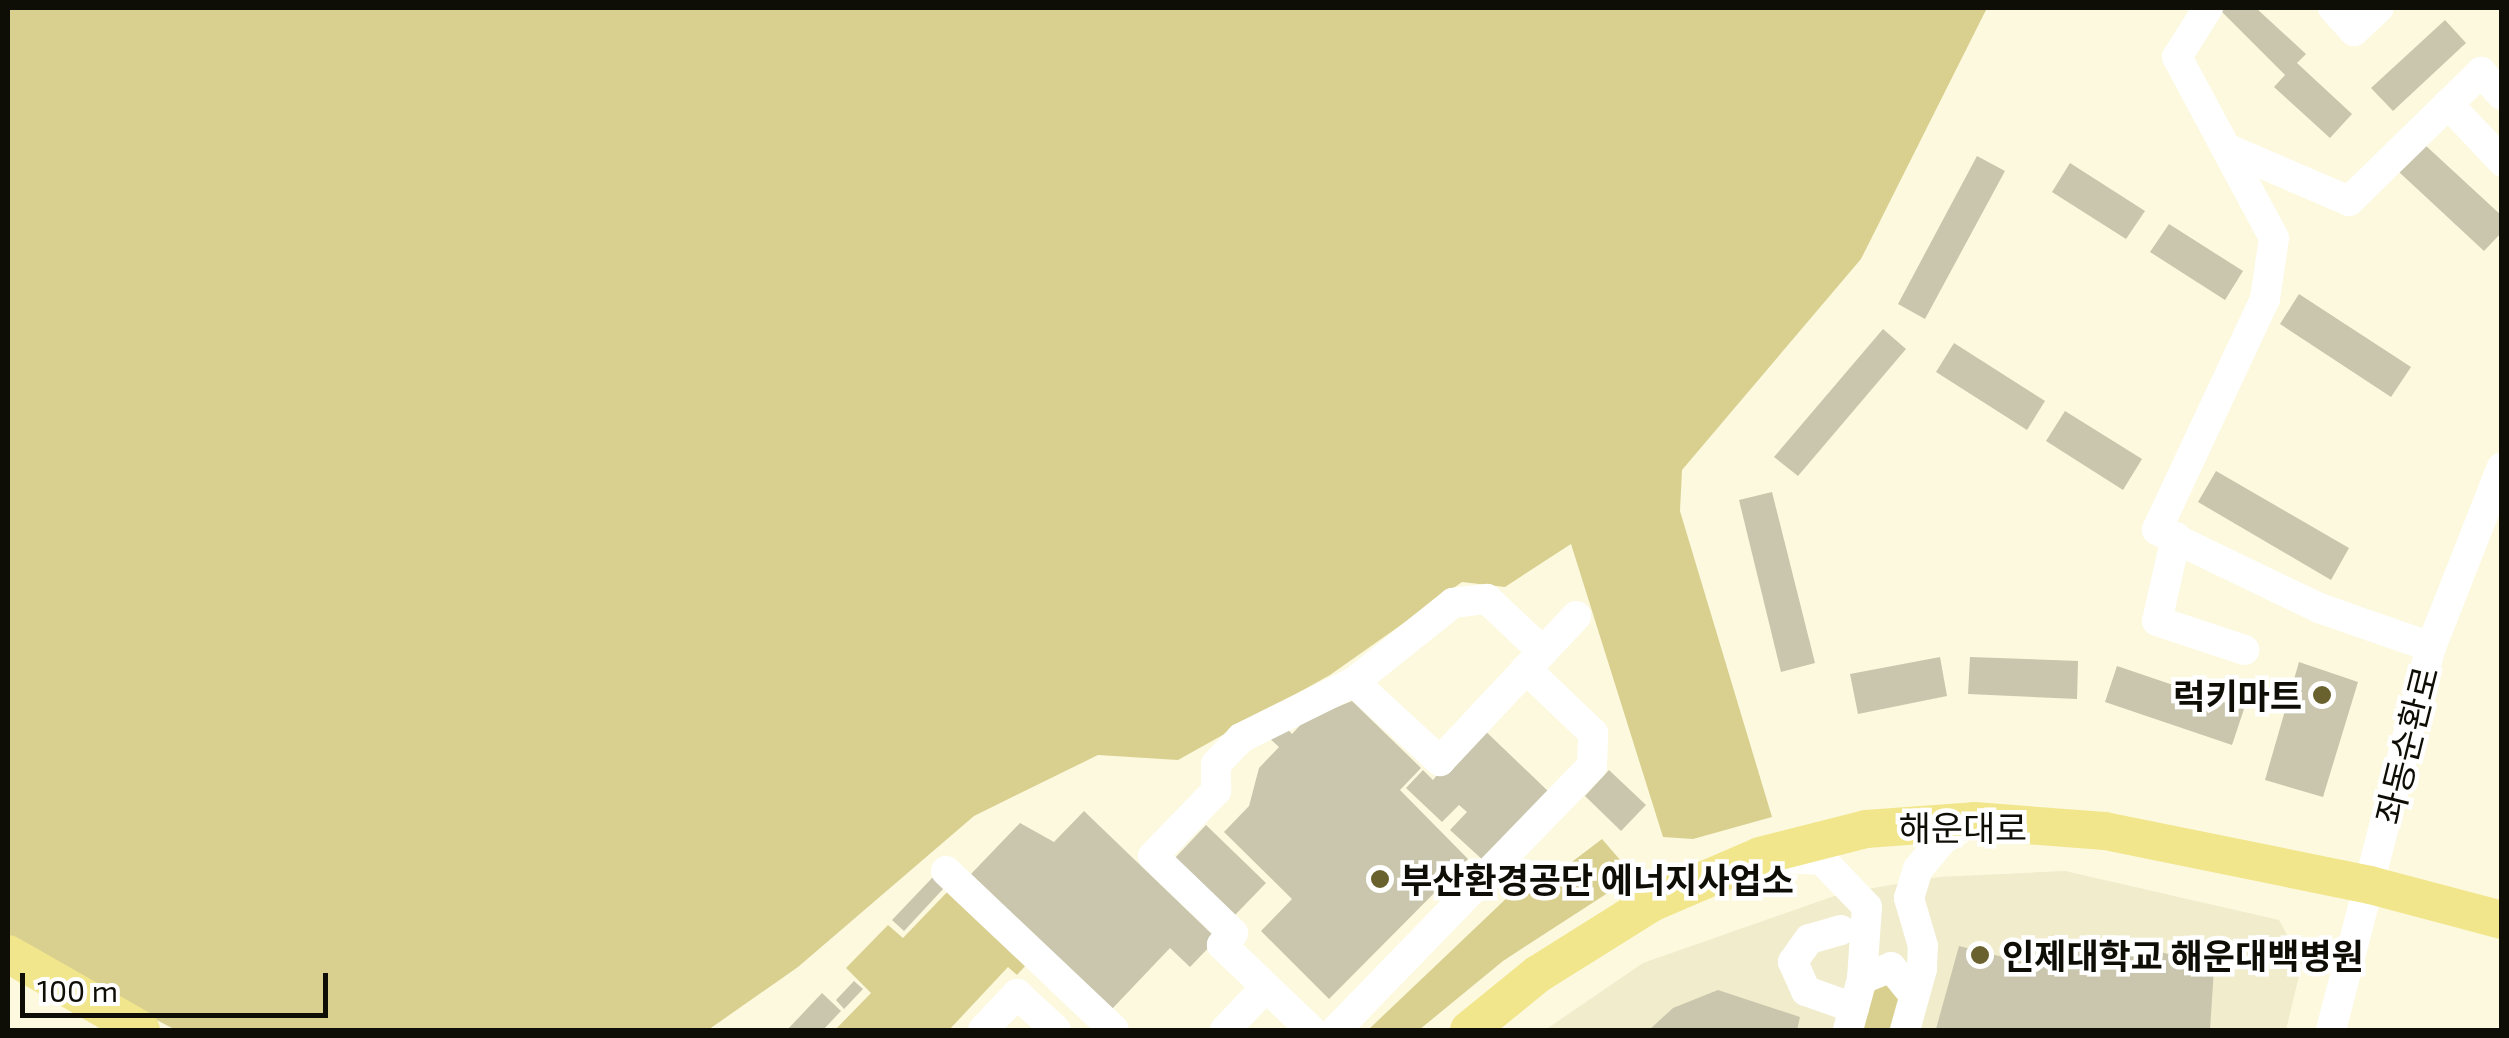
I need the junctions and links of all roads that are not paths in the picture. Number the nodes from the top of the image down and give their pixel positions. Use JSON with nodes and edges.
{"nodes":[{"id":1,"x":2208,"y":8,"type":"edge"},
{"id":2,"x":2332,"y":8,"type":"edge"},
{"id":3,"x":2380,"y":8,"type":"edge"},
{"id":4,"x":2502,"y":95,"type":"edge"},
{"id":5,"x":2448,"y":104,"type":"junction"},
{"id":6,"x":2226,"y":148,"type":"junction"},
{"id":7,"x":2502,"y":160,"type":"edge"},
{"id":8,"x":2502,"y":467,"type":"edge"},
{"id":9,"x":2493,"y":503,"type":"edge"},
{"id":10,"x":2176,"y":537,"type":"junction"},
{"id":11,"x":1576,"y":616,"type":"dead end"},
{"id":12,"x":2431,"y":647,"type":"junction"},
{"id":13,"x":2244,"y":650,"type":"dead end"},
{"id":14,"x":1534,"y":661,"type":"junction"},
{"id":15,"x":1354,"y":682,"type":"junction"},
{"id":16,"x":1974,"y":820,"type":"junction"},
{"id":17,"x":1760,"y":856,"type":"junction"},
{"id":18,"x":946,"y":871,"type":"dead end"},
{"id":19,"x":2370,"y":885,"type":"junction"},
{"id":20,"x":2502,"y":920,"type":"edge"},
{"id":21,"x":1842,"y":930,"type":"dead end"},
{"id":22,"x":8,"y":954,"type":"edge"},
{"id":23,"x":1266,"y":987,"type":"junction"},
{"id":24,"x":1914,"y":995,"type":"junction"},
{"id":25,"x":1855,"y":1006,"type":"edge"},
{"id":26,"x":1473,"y":1029,"type":"edge"},
{"id":27,"x":141,"y":1030,"type":"edge"},
{"id":28,"x":983,"y":1030,"type":"edge"},
{"id":29,"x":1056,"y":1030,"type":"edge"},
{"id":30,"x":1114,"y":1030,"type":"edge"},
{"id":31,"x":1225,"y":1030,"type":"edge"},
{"id":32,"x":1310,"y":1030,"type":"edge"},
{"id":33,"x":1336,"y":1030,"type":"edge"},
{"id":34,"x":1905,"y":1030,"type":"edge"},
{"id":35,"x":2331,"y":1030,"type":"edge"}],
"edges":[{"from":1,"to":6,"type":"street"},
{"from":2,"to":3,"type":"street"},
{"from":4,"to":5,"type":"street"},
{"from":5,"to":6,"type":"street"},
{"from":5,"to":7,"type":"street"},
{"from":6,"to":10,"type":"street"},
{"from":8,"to":9,"type":"street","name":"좌동순환로"},
{"from":9,"to":12,"type":"street","name":"좌동순환로"},
{"from":10,"to":12,"type":"street"},
{"from":10,"to":13,"type":"street"},
{"from":11,"to":14,"type":"street"},
{"from":12,"to":19,"type":"street","name":"좌동순환로"},
{"from":14,"to":15,"type":"street"},
{"from":14,"to":15,"type":"street"},
{"from":14,"to":33,"type":"street"},
{"from":15,"to":23,"type":"street"},
{"from":16,"to":17,"type":"main road","name":"해운대로"},
{"from":16,"to":19,"type":"main road","name":"해운대로"},
{"from":16,"to":24,"type":"street"},
{"from":17,"to":25,"type":"street"},
{"from":17,"to":26,"type":"main road","name":"해운대로"},
{"from":18,"to":30,"type":"street"},
{"from":19,"to":20,"type":"main road","name":"해운대로"},
{"from":19,"to":35,"type":"street","name":"좌동순환로"},
{"from":21,"to":25,"type":"street"},
{"from":22,"to":27,"type":"main road"},
{"from":23,"to":31,"type":"street"},
{"from":23,"to":32,"type":"street"},
{"from":24,"to":25,"type":"street"},
{"from":24,"to":34,"type":"street"},
{"from":28,"to":29,"type":"street"}]}
